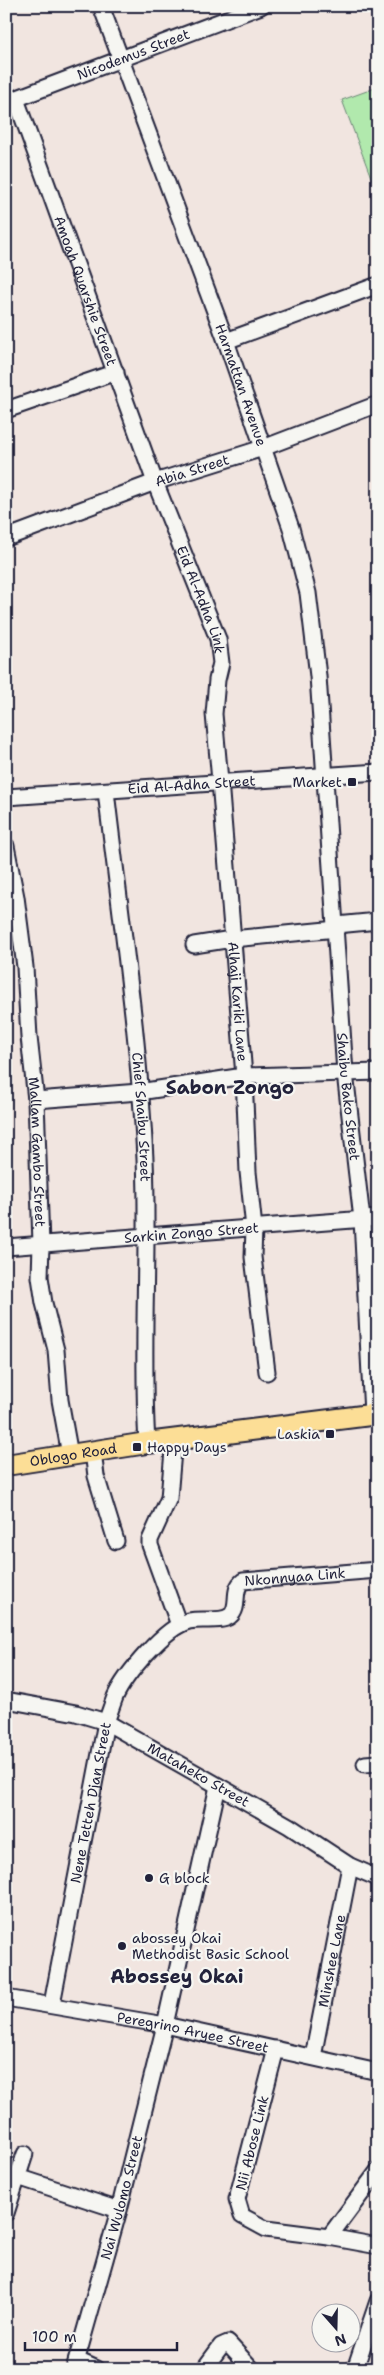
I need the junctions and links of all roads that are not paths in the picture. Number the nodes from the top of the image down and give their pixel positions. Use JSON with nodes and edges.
{"nodes":[{"id":1,"x":101,"y":6,"type":"edge"},
{"id":2,"x":261,"y":6,"type":"edge"},
{"id":3,"x":120,"y":59,"type":"junction"},
{"id":4,"x":11,"y":101,"type":"edge"},
{"id":5,"x":378,"y":285,"type":"edge"},
{"id":6,"x":226,"y":341,"type":"junction"},
{"id":7,"x":116,"y":372,"type":"junction"},
{"id":8,"x":378,"y":404,"type":"edge"},
{"id":9,"x":6,"y":410,"type":"edge"},
{"id":10,"x":263,"y":448,"type":"junction"},
{"id":11,"x":155,"y":482,"type":"junction"},
{"id":12,"x":6,"y":538,"type":"edge"},
{"id":13,"x":378,"y":772,"type":"edge"},
{"id":14,"x":324,"y":777,"type":"junction"},
{"id":15,"x":220,"y":781,"type":"junction"},
{"id":16,"x":106,"y":791,"type":"junction"},
{"id":17,"x":6,"y":796,"type":"edge"},
{"id":18,"x":6,"y":846,"type":"edge"},
{"id":19,"x":378,"y":921,"type":"edge"},
{"id":20,"x":337,"y":927,"type":"junction"},
{"id":21,"x":232,"y":939,"type":"junction"},
{"id":22,"x":194,"y":945,"type":"dead end"},
{"id":23,"x":378,"y":1072,"type":"edge"},
{"id":24,"x":346,"y":1073,"type":"junction"},
{"id":25,"x":244,"y":1076,"type":"junction"},
{"id":26,"x":140,"y":1092,"type":"junction"},
{"id":27,"x":36,"y":1100,"type":"junction"},
{"id":28,"x":378,"y":1218,"type":"edge"},
{"id":29,"x":362,"y":1219,"type":"junction"},
{"id":30,"x":254,"y":1228,"type":"junction"},
{"id":31,"x":147,"y":1234,"type":"junction"},
{"id":32,"x":41,"y":1244,"type":"junction"},
{"id":33,"x":6,"y":1246,"type":"edge"},
{"id":34,"x":267,"y":1372,"type":"dead end"},
{"id":35,"x":375,"y":1414,"type":"edge"},
{"id":36,"x":174,"y":1439,"type":"junction"},
{"id":37,"x":148,"y":1443,"type":"junction"},
{"id":38,"x":93,"y":1451,"type":"junction"},
{"id":39,"x":70,"y":1455,"type":"junction"},
{"id":40,"x":6,"y":1465,"type":"edge"},
{"id":41,"x":116,"y":1541,"type":"dead end"},
{"id":42,"x":378,"y":1570,"type":"edge"},
{"id":43,"x":179,"y":1625,"type":"junction"},
{"id":44,"x":6,"y":1700,"type":"edge"},
{"id":45,"x":106,"y":1722,"type":"junction"},
{"id":46,"x":218,"y":1786,"type":"junction"},
{"id":47,"x":350,"y":1866,"type":"junction"},
{"id":48,"x":378,"y":1878,"type":"edge"},
{"id":49,"x":6,"y":1998,"type":"edge"},
{"id":50,"x":52,"y":2004,"type":"junction"},
{"id":51,"x":166,"y":2025,"type":"junction"},
{"id":52,"x":276,"y":2049,"type":"junction"},
{"id":53,"x":312,"y":2057,"type":"junction"},
{"id":54,"x":378,"y":2072,"type":"edge"},
{"id":55,"x":25,"y":2154,"type":"dead end"},
{"id":56,"x":378,"y":2171,"type":"edge"},
{"id":57,"x":18,"y":2177,"type":"junction"},
{"id":58,"x":119,"y":2210,"type":"junction"},
{"id":59,"x":6,"y":2214,"type":"edge"},
{"id":60,"x":329,"y":2237,"type":"junction"},
{"id":61,"x":378,"y":2246,"type":"edge"},
{"id":62,"x":378,"y":2301,"type":"edge"},
{"id":63,"x":75,"y":2365,"type":"edge"},
{"id":64,"x":97,"y":2369,"type":"edge"},
{"id":65,"x":204,"y":2369,"type":"edge"},
{"id":66,"x":252,"y":2369,"type":"edge"},
{"id":67,"x":355,"y":2369,"type":"edge"}],
"edges":[{"from":1,"to":3,"type":"street","name":"Harmattan Avenue"},
{"from":2,"to":3,"type":"street","name":"Nicodemus Street"},
{"from":3,"to":4,"type":"street","name":"Nicodemus Street"},
{"from":3,"to":6,"type":"street","name":"Harmattan Avenue"},
{"from":4,"to":7,"type":"street","name":"Amoah Quarshie Street"},
{"from":5,"to":6,"type":"street"},
{"from":6,"to":10,"type":"street","name":"Harmattan Avenue"},
{"from":7,"to":9,"type":"street"},
{"from":7,"to":11,"type":"street","name":"Amoah Quarshie Street"},
{"from":8,"to":10,"type":"street","name":"Abia Street"},
{"from":10,"to":11,"type":"street","name":"Abia Street"},
{"from":10,"to":14,"type":"street","name":"Harmattan Avenue"},
{"from":11,"to":12,"type":"street","name":"Abia Street"},
{"from":11,"to":15,"type":"street","name":"Eid Al-Adha Link"},
{"from":13,"to":14,"type":"street","name":"Eid Al-Adha Street"},
{"from":14,"to":15,"type":"street","name":"Eid Al-Adha Street"},
{"from":14,"to":20,"type":"street","name":"Shaibu Bako Street"},
{"from":15,"to":16,"type":"street","name":"Eid Al-Adha Street"},
{"from":15,"to":21,"type":"street","name":"Alhaji Kariki Lane"},
{"from":16,"to":17,"type":"street","name":"Eid Al-Adha Street"},
{"from":16,"to":26,"type":"street","name":"Chief Shaibu Street"},
{"from":18,"to":27,"type":"street","name":"Mallam Gambo Street"},
{"from":19,"to":20,"type":"street"},
{"from":20,"to":21,"type":"street"},
{"from":20,"to":24,"type":"street","name":"Shaibu Bako Street"},
{"from":21,"to":22,"type":"street"},
{"from":21,"to":25,"type":"street","name":"Alhaji Kariki Lane"},
{"from":23,"to":24,"type":"street"},
{"from":24,"to":25,"type":"street"},
{"from":24,"to":29,"type":"street","name":"Shaibu Bako Street"},
{"from":25,"to":26,"type":"street"},
{"from":25,"to":30,"type":"street","name":"Alhaji Kariki Lane"},
{"from":26,"to":27,"type":"street"},
{"from":26,"to":31,"type":"street","name":"Chief Shaibu Street"},
{"from":27,"to":32,"type":"street","name":"Mallam Gambo Street"},
{"from":28,"to":29,"type":"street","name":"Sarkin Zongo Street"},
{"from":29,"to":30,"type":"street","name":"Sarkin Zongo Street"},
{"from":29,"to":35,"type":"street","name":"Shaibu Bako Street"},
{"from":30,"to":31,"type":"street","name":"Sarkin Zongo Street"},
{"from":30,"to":34,"type":"street","name":"Alhaji Kariki Lane"},
{"from":31,"to":32,"type":"street","name":"Sarkin Zongo Street"},
{"from":31,"to":37,"type":"street","name":"Chief Shaibu Street"},
{"from":32,"to":33,"type":"street","name":"Sarkin Zongo Street"},
{"from":32,"to":39,"type":"street","name":"Mallam Gambo Street"},
{"from":35,"to":36,"type":"main road","name":"Oblogo Road"},
{"from":36,"to":37,"type":"main road","name":"Oblogo Road"},
{"from":36,"to":43,"type":"street"},
{"from":37,"to":38,"type":"main road","name":"Oblogo Road"},
{"from":38,"to":39,"type":"main road","name":"Oblogo Road"},
{"from":38,"to":41,"type":"street"},
{"from":39,"to":40,"type":"main road","name":"Oblogo Road"},
{"from":42,"to":43,"type":"street","name":"Nkonnyaa Link"},
{"from":43,"to":45,"type":"street","name":"Nene Tetteh Djan Street"},
{"from":44,"to":45,"type":"street","name":"Mataheko Street"},
{"from":45,"to":46,"type":"street","name":"Mataheko Street"},
{"from":45,"to":50,"type":"street","name":"Nene Tetteh Djan Street"},
{"from":46,"to":47,"type":"street","name":"Mataheko Street"},
{"from":46,"to":51,"type":"street","name":"Nai Wulomo Street"},
{"from":47,"to":48,"type":"street","name":"Mataheko Street"},
{"from":47,"to":53,"type":"street","name":"Minshee Lane"},
{"from":49,"to":50,"type":"street","name":"Peregrino Aryee Street"},
{"from":50,"to":51,"type":"street","name":"Peregrino Aryee Street"},
{"from":51,"to":52,"type":"street","name":"Peregrino Aryee Street"},
{"from":51,"to":58,"type":"street","name":"Nai Wulomo Street"},
{"from":52,"to":53,"type":"street","name":"Peregrino Aryee Street"},
{"from":52,"to":60,"type":"street","name":"Nii Abose Link"},
{"from":53,"to":54,"type":"street","name":"Peregrino Aryee Street"},
{"from":55,"to":57,"type":"street"},
{"from":56,"to":60,"type":"street"},
{"from":57,"to":58,"type":"street"},
{"from":57,"to":59,"type":"street"},
{"from":58,"to":63,"type":"street","name":"Nai Wulomo Street"},
{"from":60,"to":61,"type":"street","name":"Nii Abose Link"},
{"from":62,"to":67,"type":"street"},
{"from":63,"to":64,"type":"street"},
{"from":65,"to":66,"type":"street"}]}
